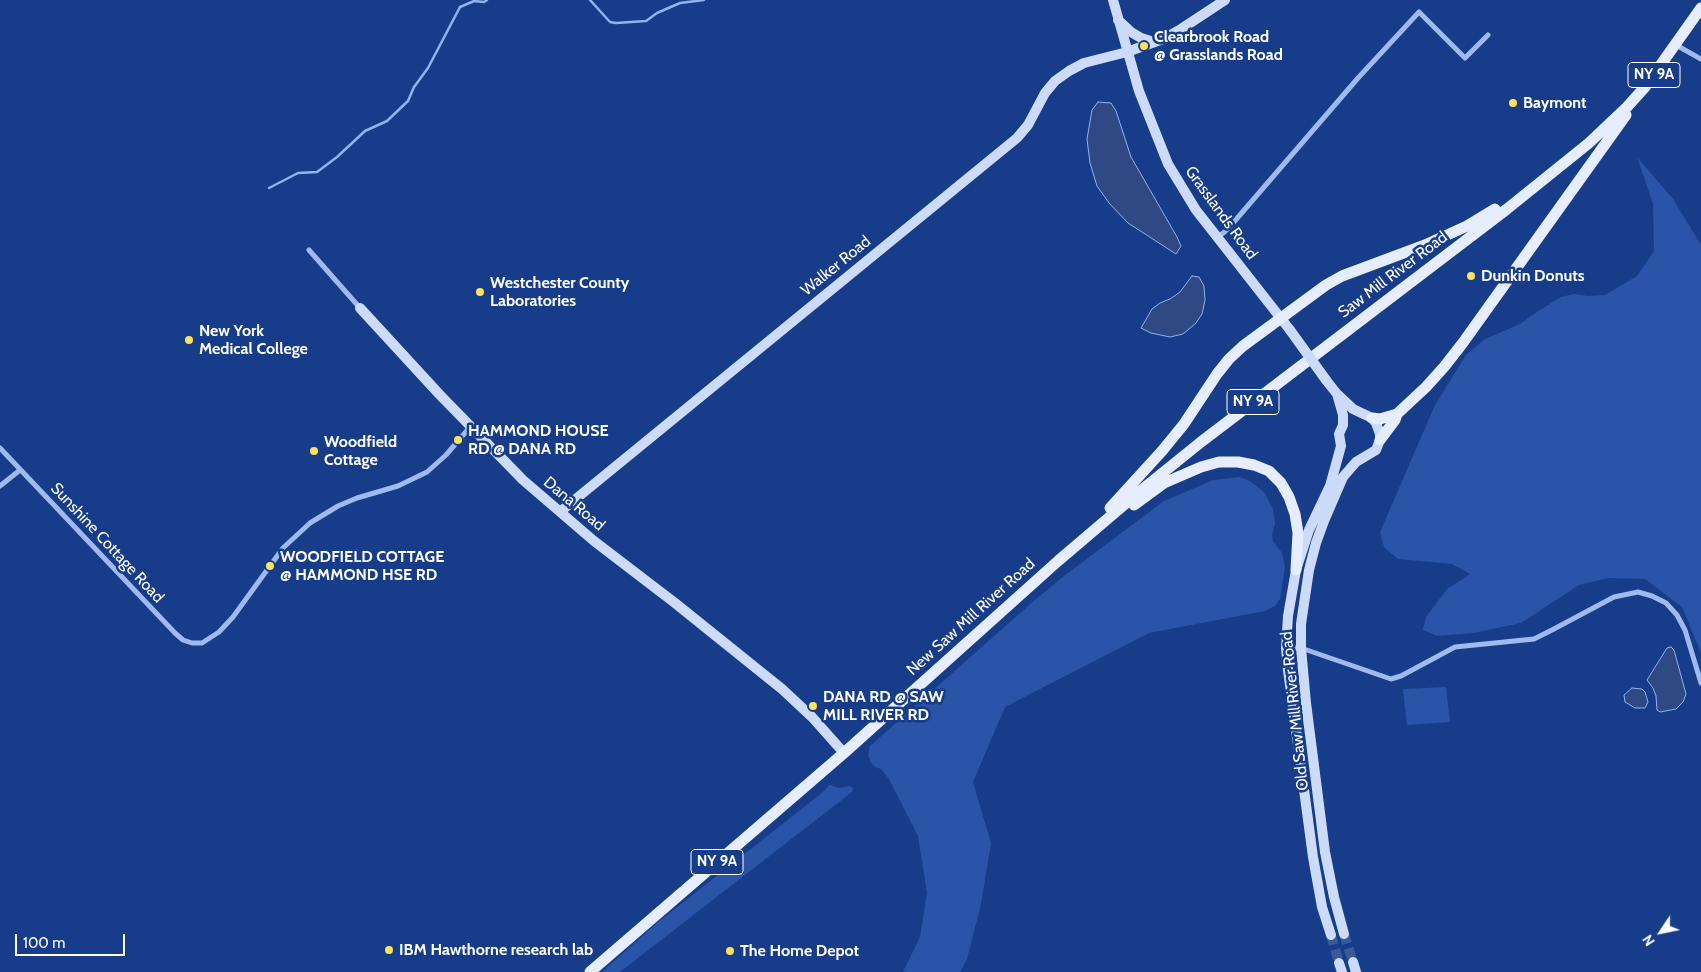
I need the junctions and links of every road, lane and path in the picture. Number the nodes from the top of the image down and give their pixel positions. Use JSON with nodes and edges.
{"nodes":[{"id":1,"x":1113,"y":0,"type":"edge"},
{"id":2,"x":1226,"y":0,"type":"edge"},
{"id":3,"x":1701,"y":8,"type":"edge"},
{"id":4,"x":1118,"y":20,"type":"junction"},
{"id":5,"x":1488,"y":35,"type":"dead end"},
{"id":6,"x":1154,"y":42,"type":"junction"},
{"id":7,"x":1675,"y":44,"type":"junction"},
{"id":8,"x":1127,"y":52,"type":"junction"},
{"id":9,"x":1701,"y":59,"type":"edge"},
{"id":10,"x":1653,"y":77,"type":"junction"},
{"id":11,"x":1574,"y":155,"type":"junction"},
{"id":12,"x":1548,"y":176,"type":"junction"},
{"id":13,"x":1581,"y":179,"type":"junction"},
{"id":14,"x":1218,"y":237,"type":"junction"},
{"id":15,"x":309,"y":250,"type":"dead end"},
{"id":16,"x":360,"y":308,"type":"joint"},
{"id":17,"x":1281,"y":318,"type":"junction"},
{"id":18,"x":1337,"y":394,"type":"junction"},
{"id":19,"x":1397,"y":414,"type":"junction"},
{"id":20,"x":1367,"y":416,"type":"junction"},
{"id":21,"x":1342,"y":425,"type":"junction"},
{"id":22,"x":470,"y":426,"type":"junction"},
{"id":23,"x":1380,"y":440,"type":"junction"},
{"id":24,"x":1341,"y":446,"type":"junction"},
{"id":25,"x":0,"y":448,"type":"edge"},
{"id":26,"x":1362,"y":458,"type":"junction"},
{"id":27,"x":20,"y":470,"type":"junction"},
{"id":28,"x":0,"y":486,"type":"edge"},
{"id":29,"x":561,"y":511,"type":"junction"},
{"id":30,"x":1079,"y":542,"type":"junction"},
{"id":31,"x":1296,"y":570,"type":"junction"},
{"id":32,"x":1286,"y":648,"type":"junction"},
{"id":33,"x":1301,"y":648,"type":"junction"},
{"id":34,"x":1701,"y":682,"type":"edge"},
{"id":35,"x":844,"y":753,"type":"junction"},
{"id":36,"x":1344,"y":934,"type":"tunnel mouth"},
{"id":37,"x":1331,"y":935,"type":"tunnel mouth"},
{"id":38,"x":1353,"y":962,"type":"tunnel mouth"},
{"id":39,"x":590,"y":972,"type":"edge"},
{"id":40,"x":1356,"y":972,"type":"edge"}],
"edges":[{"from":1,"to":4,"type":"street","name":"Grasslands Road"},
{"from":2,"to":6,"type":"street","name":"Walker Road"},
{"from":3,"to":7,"type":"main road","name":"Saw Mill River Road","number":"NY 9A"},
{"from":4,"to":6,"type":"street"},
{"from":4,"to":8,"type":"street","name":"Grasslands Road"},
{"from":5,"to":14,"type":"street"},
{"from":6,"to":8,"type":"street","name":"Walker Road"},
{"from":7,"to":9,"type":"street"},
{"from":7,"to":10,"type":"main road","name":"Saw Mill River Road","number":"NY 9A"},
{"from":8,"to":14,"type":"street","name":"Grasslands Road"},
{"from":8,"to":29,"type":"street","name":"Walker Road"},
{"from":10,"to":11,"type":"main road","name":"Saw Mill River Road","number":"NY 9A"},
{"from":10,"to":13,"type":"main road"},
{"from":11,"to":12,"type":"main road","name":"Saw Mill River Road","number":"NY 9A"},
{"from":11,"to":13,"type":"main road"},
{"from":12,"to":17,"type":"main road"},
{"from":12,"to":30,"type":"main road","name":"Saw Mill River Road","number":"NY 9A"},
{"from":13,"to":19,"type":"main road"},
{"from":14,"to":17,"type":"street","name":"Grasslands Road"},
{"from":15,"to":16,"type":"street","name":"Dana Road"},
{"from":16,"to":22,"type":"street","name":"Dana Road"},
{"from":17,"to":18,"type":"street","name":"Grasslands Road","bridge":true},
{"from":17,"to":30,"type":"main road"},
{"from":18,"to":20,"type":"street"},
{"from":18,"to":21,"type":"street","name":"Old Saw Mill River Road"},
{"from":19,"to":20,"type":"main road"},
{"from":19,"to":23,"type":"main road"},
{"from":20,"to":21,"type":"street"},
{"from":20,"to":23,"type":"street"},
{"from":21,"to":24,"type":"street","name":"Old Saw Mill River Road"},
{"from":22,"to":27,"type":"street","name":"Sunshine Cottage Road"},
{"from":22,"to":29,"type":"street","name":"Dana Road"},
{"from":23,"to":26,"type":"street","name":"Old Saw Mill River Road"},
{"from":24,"to":26,"type":"street"},
{"from":24,"to":31,"type":"street","name":"Old Saw Mill River Road"},
{"from":25,"to":27,"type":"street","name":"Sunshine Cottage Road"},
{"from":26,"to":33,"type":"street","name":"Old Saw Mill River Road"},
{"from":27,"to":28,"type":"street"},
{"from":29,"to":35,"type":"street","name":"Dana Road"},
{"from":30,"to":31,"type":"main road"},
{"from":30,"to":35,"type":"main road","name":"New Saw Mill River Road","number":"NY 9A"},
{"from":31,"to":32,"type":"street","name":"Old Saw Mill River Road"},
{"from":32,"to":33,"type":"street"},
{"from":32,"to":37,"type":"street","name":"Old Saw Mill River Road"},
{"from":33,"to":34,"type":"street"},
{"from":33,"to":36,"type":"street","name":"Old Saw Mill River Road"},
{"from":35,"to":39,"type":"main road","name":"New Saw Mill River Road","number":"NY 9A"},
{"from":38,"to":40,"type":"street"}]}
